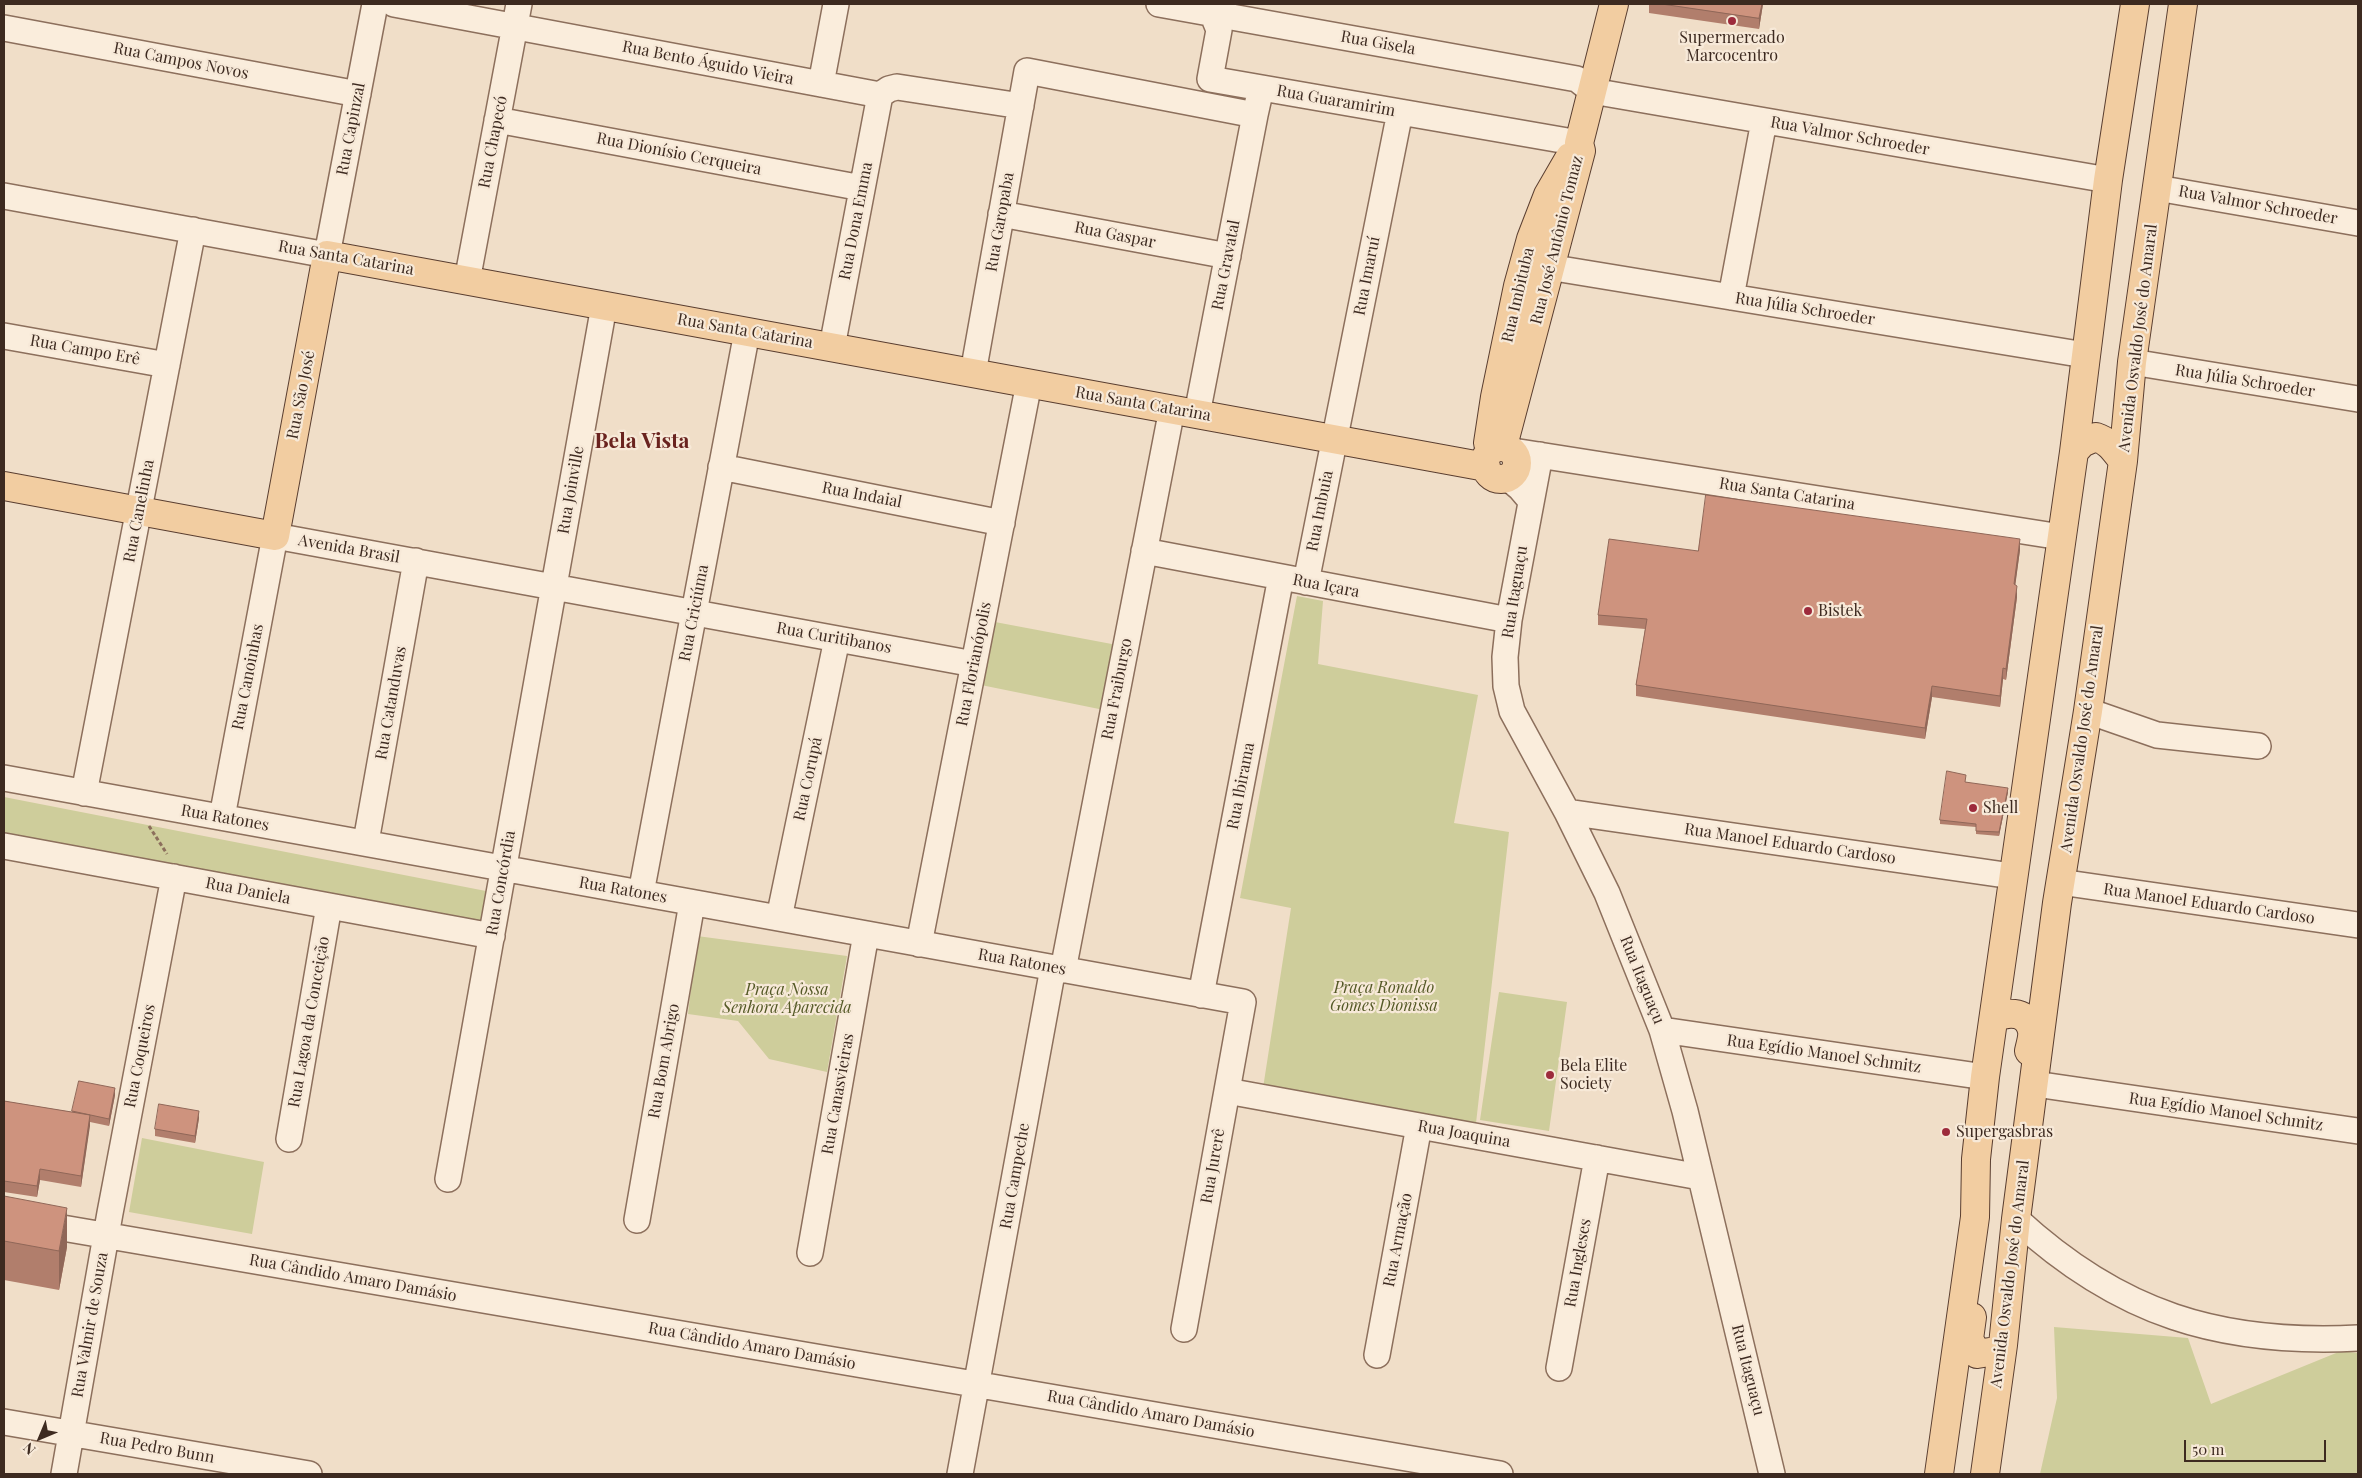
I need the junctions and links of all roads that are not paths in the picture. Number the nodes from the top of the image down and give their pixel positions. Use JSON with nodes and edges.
{"nodes":[{"id":1,"x":375,"y":4,"type":"edge"},
{"id":2,"x":394,"y":4,"type":"edge"},
{"id":3,"x":836,"y":4,"type":"edge"},
{"id":4,"x":1160,"y":4,"type":"edge"},
{"id":5,"x":1614,"y":4,"type":"edge"},
{"id":6,"x":2134,"y":4,"type":"edge"},
{"id":7,"x":2183,"y":4,"type":"edge"},
{"id":8,"x":1213,"y":8,"type":"edge"},
{"id":9,"x":517,"y":15,"type":"edge"},
{"id":10,"x":4,"y":28,"type":"edge"},
{"id":11,"x":821,"y":84,"type":"junction"},
{"id":12,"x":1261,"y":88,"type":"junction"},
{"id":13,"x":1592,"y":92,"type":"junction"},
{"id":14,"x":358,"y":94,"type":"junction"},
{"id":15,"x":880,"y":95,"type":"junction"},
{"id":16,"x":1021,"y":106,"type":"junction"},
{"id":17,"x":1400,"y":112,"type":"junction"},
{"id":18,"x":1255,"y":115,"type":"junction"},
{"id":19,"x":497,"y":120,"type":"junction"},
{"id":20,"x":1764,"y":121,"type":"junction"},
{"id":21,"x":1579,"y":143,"type":"junction"},
{"id":22,"x":2108,"y":180,"type":"junction"},
{"id":23,"x":862,"y":188,"type":"junction"},
{"id":24,"x":2157,"y":188,"type":"junction"},
{"id":25,"x":4,"y":196,"type":"edge"},
{"id":26,"x":1001,"y":214,"type":"junction"},
{"id":27,"x":2358,"y":223,"type":"edge"},
{"id":28,"x":193,"y":230,"type":"junction"},
{"id":29,"x":327,"y":255,"type":"junction"},
{"id":30,"x":1228,"y":256,"type":"junction"},
{"id":31,"x":1537,"y":265,"type":"junction"},
{"id":32,"x":467,"y":280,"type":"junction"},
{"id":33,"x":1731,"y":297,"type":"junction"},
{"id":34,"x":604,"y":306,"type":"junction"},
{"id":35,"x":747,"y":332,"type":"junction"},
{"id":36,"x":4,"y":336,"type":"edge"},
{"id":37,"x":832,"y":347,"type":"junction"},
{"id":38,"x":2085,"y":354,"type":"junction"},
{"id":39,"x":2132,"y":362,"type":"junction"},
{"id":40,"x":167,"y":366,"type":"junction"},
{"id":41,"x":973,"y":373,"type":"junction"},
{"id":42,"x":1029,"y":383,"type":"junction"},
{"id":43,"x":2358,"y":399,"type":"edge"},
{"id":44,"x":1184,"y":412,"type":"junction"},
{"id":45,"x":1334,"y":439,"type":"junction"},
{"id":46,"x":2074,"y":452,"type":"junction"},
{"id":47,"x":1540,"y":455,"type":"junction"},
{"id":48,"x":1499,"y":460,"type":"junction"},
{"id":49,"x":2123,"y":461,"type":"junction"},
{"id":50,"x":722,"y":467,"type":"junction"},
{"id":51,"x":4,"y":486,"type":"edge"},
{"id":52,"x":1531,"y":502,"type":"junction"},
{"id":53,"x":139,"y":511,"type":"junction"},
{"id":54,"x":1002,"y":523,"type":"junction"},
{"id":55,"x":275,"y":536,"type":"junction"},
{"id":56,"x":2061,"y":537,"type":"junction"},
{"id":57,"x":1144,"y":551,"type":"junction"},
{"id":58,"x":416,"y":562,"type":"junction"},
{"id":59,"x":1281,"y":577,"type":"junction"},
{"id":60,"x":1306,"y":582,"type":"junction"},
{"id":61,"x":554,"y":587,"type":"junction"},
{"id":62,"x":694,"y":612,"type":"junction"},
{"id":63,"x":1509,"y":620,"type":"junction"},
{"id":64,"x":837,"y":639,"type":"junction"},
{"id":65,"x":974,"y":664,"type":"junction"},
{"id":66,"x":2088,"y":712,"type":"junction"},
{"id":67,"x":2258,"y":746,"type":"dead end"},
{"id":68,"x":4,"y":778,"type":"edge"},
{"id":69,"x":84,"y":793,"type":"junction"},
{"id":70,"x":1568,"y":812,"type":"junction"},
{"id":71,"x":222,"y":818,"type":"junction"},
{"id":72,"x":360,"y":842,"type":"junction"},
{"id":73,"x":4,"y":846,"type":"edge"},
{"id":74,"x":504,"y":869,"type":"junction"},
{"id":75,"x":2012,"y":876,"type":"junction"},
{"id":76,"x":178,"y":878,"type":"junction"},
{"id":77,"x":2060,"y":882,"type":"junction"},
{"id":78,"x":642,"y":894,"type":"junction"},
{"id":79,"x":692,"y":903,"type":"junction"},
{"id":80,"x":329,"y":906,"type":"junction"},
{"id":81,"x":779,"y":918,"type":"junction"},
{"id":82,"x":2358,"y":925,"type":"edge"},
{"id":83,"x":866,"y":934,"type":"junction"},
{"id":84,"x":492,"y":936,"type":"junction"},
{"id":85,"x":920,"y":944,"type":"junction"},
{"id":86,"x":1058,"y":969,"type":"junction"},
{"id":87,"x":1201,"y":994,"type":"junction"},
{"id":88,"x":1243,"y":1002,"type":"joint"},
{"id":89,"x":1994,"y":1018,"type":"junction"},
{"id":90,"x":1662,"y":1030,"type":"junction"},
{"id":91,"x":1985,"y":1077,"type":"junction"},
{"id":92,"x":2035,"y":1084,"type":"junction"},
{"id":93,"x":1227,"y":1091,"type":"junction"},
{"id":94,"x":1419,"y":1126,"type":"junction"},
{"id":95,"x":2028,"y":1130,"type":"junction"},
{"id":96,"x":2358,"y":1131,"type":"edge"},
{"id":97,"x":289,"y":1139,"type":"dead end"},
{"id":98,"x":1598,"y":1158,"type":"junction"},
{"id":99,"x":1700,"y":1177,"type":"junction"},
{"id":100,"x":448,"y":1179,"type":"dead end"},
{"id":101,"x":1975,"y":1217,"type":"junction"},
{"id":102,"x":4,"y":1218,"type":"edge"},
{"id":103,"x":2016,"y":1219,"type":"junction"},
{"id":104,"x":637,"y":1220,"type":"dead end"},
{"id":105,"x":106,"y":1235,"type":"junction"},
{"id":106,"x":810,"y":1253,"type":"dead end"},
{"id":107,"x":1184,"y":1329,"type":"dead end"},
{"id":108,"x":2358,"y":1338,"type":"edge"},
{"id":109,"x":2003,"y":1345,"type":"junction"},
{"id":110,"x":1377,"y":1355,"type":"dead end"},
{"id":111,"x":1559,"y":1368,"type":"dead end"},
{"id":112,"x":977,"y":1384,"type":"junction"},
{"id":113,"x":4,"y":1422,"type":"edge"},
{"id":114,"x":72,"y":1433,"type":"junction"},
{"id":115,"x":64,"y":1474,"type":"edge"},
{"id":116,"x":309,"y":1474,"type":"edge"},
{"id":117,"x":960,"y":1474,"type":"edge"},
{"id":118,"x":1500,"y":1474,"type":"edge"},
{"id":119,"x":1772,"y":1474,"type":"edge"},
{"id":120,"x":1940,"y":1474,"type":"edge"},
{"id":121,"x":1985,"y":1474,"type":"edge"}],
"edges":[{"from":1,"to":14,"type":"street","name":"Rua Capinzal"},
{"from":2,"to":9,"type":"street","name":"Rua Bento Águido Vieira"},
{"from":3,"to":11,"type":"street"},
{"from":4,"to":8,"type":"street","name":"Rua Gisela"},
{"from":5,"to":13,"type":"main road","name":"Rua José Antônio Tomaz"},
{"from":6,"to":22,"type":"main road"},
{"from":7,"to":24,"type":"main road","name":"Avenida Osvaldo José do Amaral"},
{"from":8,"to":12,"type":"street"},
{"from":8,"to":13,"type":"street","name":"Rua Gisela"},
{"from":9,"to":11,"type":"street","name":"Rua Bento Águido Vieira"},
{"from":9,"to":19,"type":"street","name":"Rua Chapecó"},
{"from":10,"to":14,"type":"street","name":"Rua Campos Novos"},
{"from":11,"to":15,"type":"street","name":"Rua Bento Águido Vieira"},
{"from":12,"to":17,"type":"street","name":"Rua Guaramirim"},
{"from":12,"to":18,"type":"street","name":"Rua Guaramirim"},
{"from":13,"to":20,"type":"street","name":"Rua Valmor Schroeder"},
{"from":13,"to":21,"type":"main road","name":"Rua José Antônio Tomaz"},
{"from":14,"to":29,"type":"street","name":"Rua Capinzal"},
{"from":15,"to":16,"type":"street","name":"Rua Bento Águido Vieira"},
{"from":15,"to":23,"type":"street","name":"Rua Dona Emma"},
{"from":16,"to":18,"type":"street","name":"Rua Garopaba"},
{"from":16,"to":26,"type":"street","name":"Rua Garopaba"},
{"from":17,"to":21,"type":"street","name":"Rua Guaramirim"},
{"from":17,"to":45,"type":"street","name":"Rua Imaruí"},
{"from":18,"to":30,"type":"street","name":"Rua Gravatal"},
{"from":19,"to":23,"type":"street","name":"Rua Dionísio Cerqueira"},
{"from":19,"to":32,"type":"street","name":"Rua Chapecó"},
{"from":20,"to":22,"type":"street","name":"Rua Valmor Schroeder"},
{"from":20,"to":33,"type":"street"},
{"from":21,"to":31,"type":"main road","name":"Rua José Antônio Tomaz"},
{"from":22,"to":38,"type":"main road"},
{"from":23,"to":37,"type":"street","name":"Rua Dona Emma"},
{"from":24,"to":27,"type":"street","name":"Rua Valmor Schroeder"},
{"from":24,"to":39,"type":"main road","name":"Avenida Osvaldo José do Amaral"},
{"from":25,"to":28,"type":"street","name":"Rua Santa Catarina"},
{"from":26,"to":30,"type":"street","name":"Rua Gaspar"},
{"from":26,"to":41,"type":"street","name":"Rua Garopaba"},
{"from":28,"to":29,"type":"street","name":"Rua Santa Catarina"},
{"from":28,"to":40,"type":"street","name":"Rua Canelinha"},
{"from":29,"to":32,"type":"main road","name":"Rua Santa Catarina"},
{"from":29,"to":55,"type":"main road","name":"Rua São José"},
{"from":30,"to":44,"type":"street","name":"Rua Gravatal"},
{"from":31,"to":33,"type":"street","name":"Rua Júlia Schroeder"},
{"from":31,"to":48,"type":"main road","name":"Rua José Antônio Tomaz"},
{"from":32,"to":34,"type":"main road","name":"Rua Santa Catarina"},
{"from":33,"to":38,"type":"street","name":"Rua Júlia Schroeder"},
{"from":34,"to":35,"type":"main road","name":"Rua Santa Catarina"},
{"from":34,"to":61,"type":"street","name":"Rua Joinville"},
{"from":35,"to":37,"type":"main road","name":"Rua Santa Catarina"},
{"from":35,"to":50,"type":"street","name":"Rua Criciúma"},
{"from":36,"to":40,"type":"street","name":"Rua Campo Erê"},
{"from":37,"to":41,"type":"main road","name":"Rua Santa Catarina"},
{"from":38,"to":46,"type":"main road"},
{"from":39,"to":43,"type":"street","name":"Rua Júlia Schroeder"},
{"from":39,"to":49,"type":"main road","name":"Avenida Osvaldo José do Amaral"},
{"from":40,"to":53,"type":"street","name":"Rua Canelinha"},
{"from":41,"to":42,"type":"main road","name":"Rua Santa Catarina"},
{"from":42,"to":44,"type":"main road","name":"Rua Santa Catarina"},
{"from":42,"to":54,"type":"street","name":"Rua Florianópolis"},
{"from":44,"to":45,"type":"main road","name":"Rua Santa Catarina"},
{"from":44,"to":57,"type":"street","name":"Rua Fraiburgo"},
{"from":45,"to":48,"type":"main road","name":"Rua Santa Catarina"},
{"from":45,"to":60,"type":"street","name":"Rua Imbuia"},
{"from":46,"to":49,"type":"main road"},
{"from":46,"to":56,"type":"main road"},
{"from":47,"to":48,"type":"street","name":"Rua Santa Catarina"},
{"from":47,"to":52,"type":"street","name":"Rua Itaguaçu"},
{"from":47,"to":56,"type":"street","name":"Rua Santa Catarina"},
{"from":48,"to":52,"type":"street"},
{"from":49,"to":66,"type":"main road","name":"Avenida Osvaldo José do Amaral"},
{"from":50,"to":54,"type":"street","name":"Rua Indaial"},
{"from":50,"to":62,"type":"street","name":"Rua Criciúma"},
{"from":51,"to":53,"type":"main road","name":"Avenida Brasil"},
{"from":52,"to":63,"type":"street","name":"Rua Itaguaçu"},
{"from":53,"to":55,"type":"main road","name":"Avenida Brasil"},
{"from":53,"to":69,"type":"street","name":"Rua Canelinha"},
{"from":54,"to":65,"type":"street","name":"Rua Florianópolis"},
{"from":55,"to":58,"type":"street","name":"Avenida Brasil"},
{"from":55,"to":71,"type":"street","name":"Rua Canoinhas"},
{"from":56,"to":75,"type":"main road"},
{"from":57,"to":59,"type":"street","name":"Rua Içara"},
{"from":57,"to":86,"type":"street","name":"Rua Fraiburgo"},
{"from":58,"to":61,"type":"street","name":"Avenida Brasil"},
{"from":58,"to":72,"type":"street","name":"Rua Catanduvas"},
{"from":59,"to":60,"type":"street","name":"Rua Içara"},
{"from":59,"to":87,"type":"street","name":"Rua Ibirama"},
{"from":60,"to":63,"type":"street","name":"Rua Içara"},
{"from":61,"to":62,"type":"street","name":"Avenida Brasil"},
{"from":61,"to":74,"type":"street","name":"Rua Concórdia"},
{"from":62,"to":64,"type":"street","name":"Rua Curitibanos"},
{"from":62,"to":78,"type":"street","name":"Rua Criciúma"},
{"from":63,"to":70,"type":"street","name":"Rua Itaguaçu"},
{"from":64,"to":65,"type":"street","name":"Rua Curitibanos"},
{"from":64,"to":81,"type":"street","name":"Rua Corupá"},
{"from":65,"to":85,"type":"street","name":"Rua Florianópolis"},
{"from":66,"to":67,"type":"street"},
{"from":66,"to":77,"type":"main road","name":"Avenida Osvaldo José do Amaral"},
{"from":68,"to":69,"type":"street","name":"Rua Ratones"},
{"from":69,"to":71,"type":"street","name":"Rua Ratones"},
{"from":70,"to":75,"type":"street","name":"Rua Manoel Eduardo Cardoso"},
{"from":70,"to":90,"type":"street","name":"Rua Itaguaçu"},
{"from":71,"to":72,"type":"street","name":"Rua Ratones"},
{"from":72,"to":74,"type":"street","name":"Rua Ratones"},
{"from":73,"to":76,"type":"street","name":"Rua Daniela"},
{"from":74,"to":78,"type":"street","name":"Rua Ratones"},
{"from":74,"to":84,"type":"street","name":"Rua Concórdia"},
{"from":75,"to":89,"type":"main road"},
{"from":76,"to":80,"type":"street","name":"Rua Daniela"},
{"from":76,"to":105,"type":"street","name":"Rua Coqueiros"},
{"from":77,"to":82,"type":"street","name":"Rua Manoel Eduardo Cardoso"},
{"from":77,"to":92,"type":"main road","name":"Avenida Osvaldo José do Amaral"},
{"from":78,"to":79,"type":"street","name":"Rua Ratones"},
{"from":79,"to":81,"type":"street","name":"Rua Ratones"},
{"from":79,"to":104,"type":"street","name":"Rua Bom Abrigo"},
{"from":80,"to":84,"type":"street","name":"Rua Daniela"},
{"from":80,"to":97,"type":"street","name":"Rua Lagoa da Conceição"},
{"from":81,"to":83,"type":"street","name":"Rua Ratones"},
{"from":83,"to":85,"type":"street","name":"Rua Ratones"},
{"from":83,"to":106,"type":"street","name":"Rua Canasvieiras"},
{"from":84,"to":100,"type":"street","name":"Rua Concórdia"},
{"from":85,"to":86,"type":"street","name":"Rua Ratones"},
{"from":86,"to":87,"type":"street","name":"Rua Ratones"},
{"from":86,"to":112,"type":"street","name":"Rua Campeche"},
{"from":87,"to":88,"type":"street","name":"Rua Ratones"},
{"from":88,"to":93,"type":"street","name":"Rua Jurerê"},
{"from":89,"to":91,"type":"main road"},
{"from":89,"to":95,"type":"main road"},
{"from":90,"to":91,"type":"street","name":"Rua Egídio Manoel Schmitz"},
{"from":90,"to":99,"type":"street","name":"Rua Itaguaçu"},
{"from":91,"to":101,"type":"main road"},
{"from":92,"to":95,"type":"main road","name":"Avenida Osvaldo José do Amaral"},
{"from":92,"to":96,"type":"street","name":"Rua Egídio Manoel Schmitz"},
{"from":93,"to":94,"type":"street","name":"Rua Joaquina"},
{"from":93,"to":107,"type":"street","name":"Rua Jurerê"},
{"from":94,"to":98,"type":"street","name":"Rua Joaquina"},
{"from":94,"to":110,"type":"street","name":"Rua Armação"},
{"from":95,"to":103,"type":"main road","name":"Avenida Osvaldo José do Amaral"},
{"from":98,"to":99,"type":"street","name":"Rua Joaquina"},
{"from":98,"to":111,"type":"street","name":"Rua Ingleses"},
{"from":99,"to":119,"type":"street","name":"Rua Itaguaçu"},
{"from":101,"to":109,"type":"main road"},
{"from":101,"to":120,"type":"main road"},
{"from":102,"to":105,"type":"street","name":"Rua Cândido Amaro Damásio"},
{"from":103,"to":108,"type":"street"},
{"from":103,"to":109,"type":"main road","name":"Avenida Osvaldo José do Amaral"},
{"from":105,"to":112,"type":"street","name":"Rua Cândido Amaro Damásio"},
{"from":105,"to":114,"type":"street","name":"Rua Valmir de Souza"},
{"from":109,"to":121,"type":"main road","name":"Avenida Osvaldo José do Amaral"},
{"from":112,"to":117,"type":"street","name":"Rua Campeche"},
{"from":112,"to":118,"type":"street","name":"Rua Cândido Amaro Damásio"},
{"from":113,"to":114,"type":"street","name":"Rua Pedro Bunn"},
{"from":114,"to":115,"type":"street","name":"Rua Valmir de Souza"},
{"from":114,"to":116,"type":"street","name":"Rua Pedro Bunn"}]}
